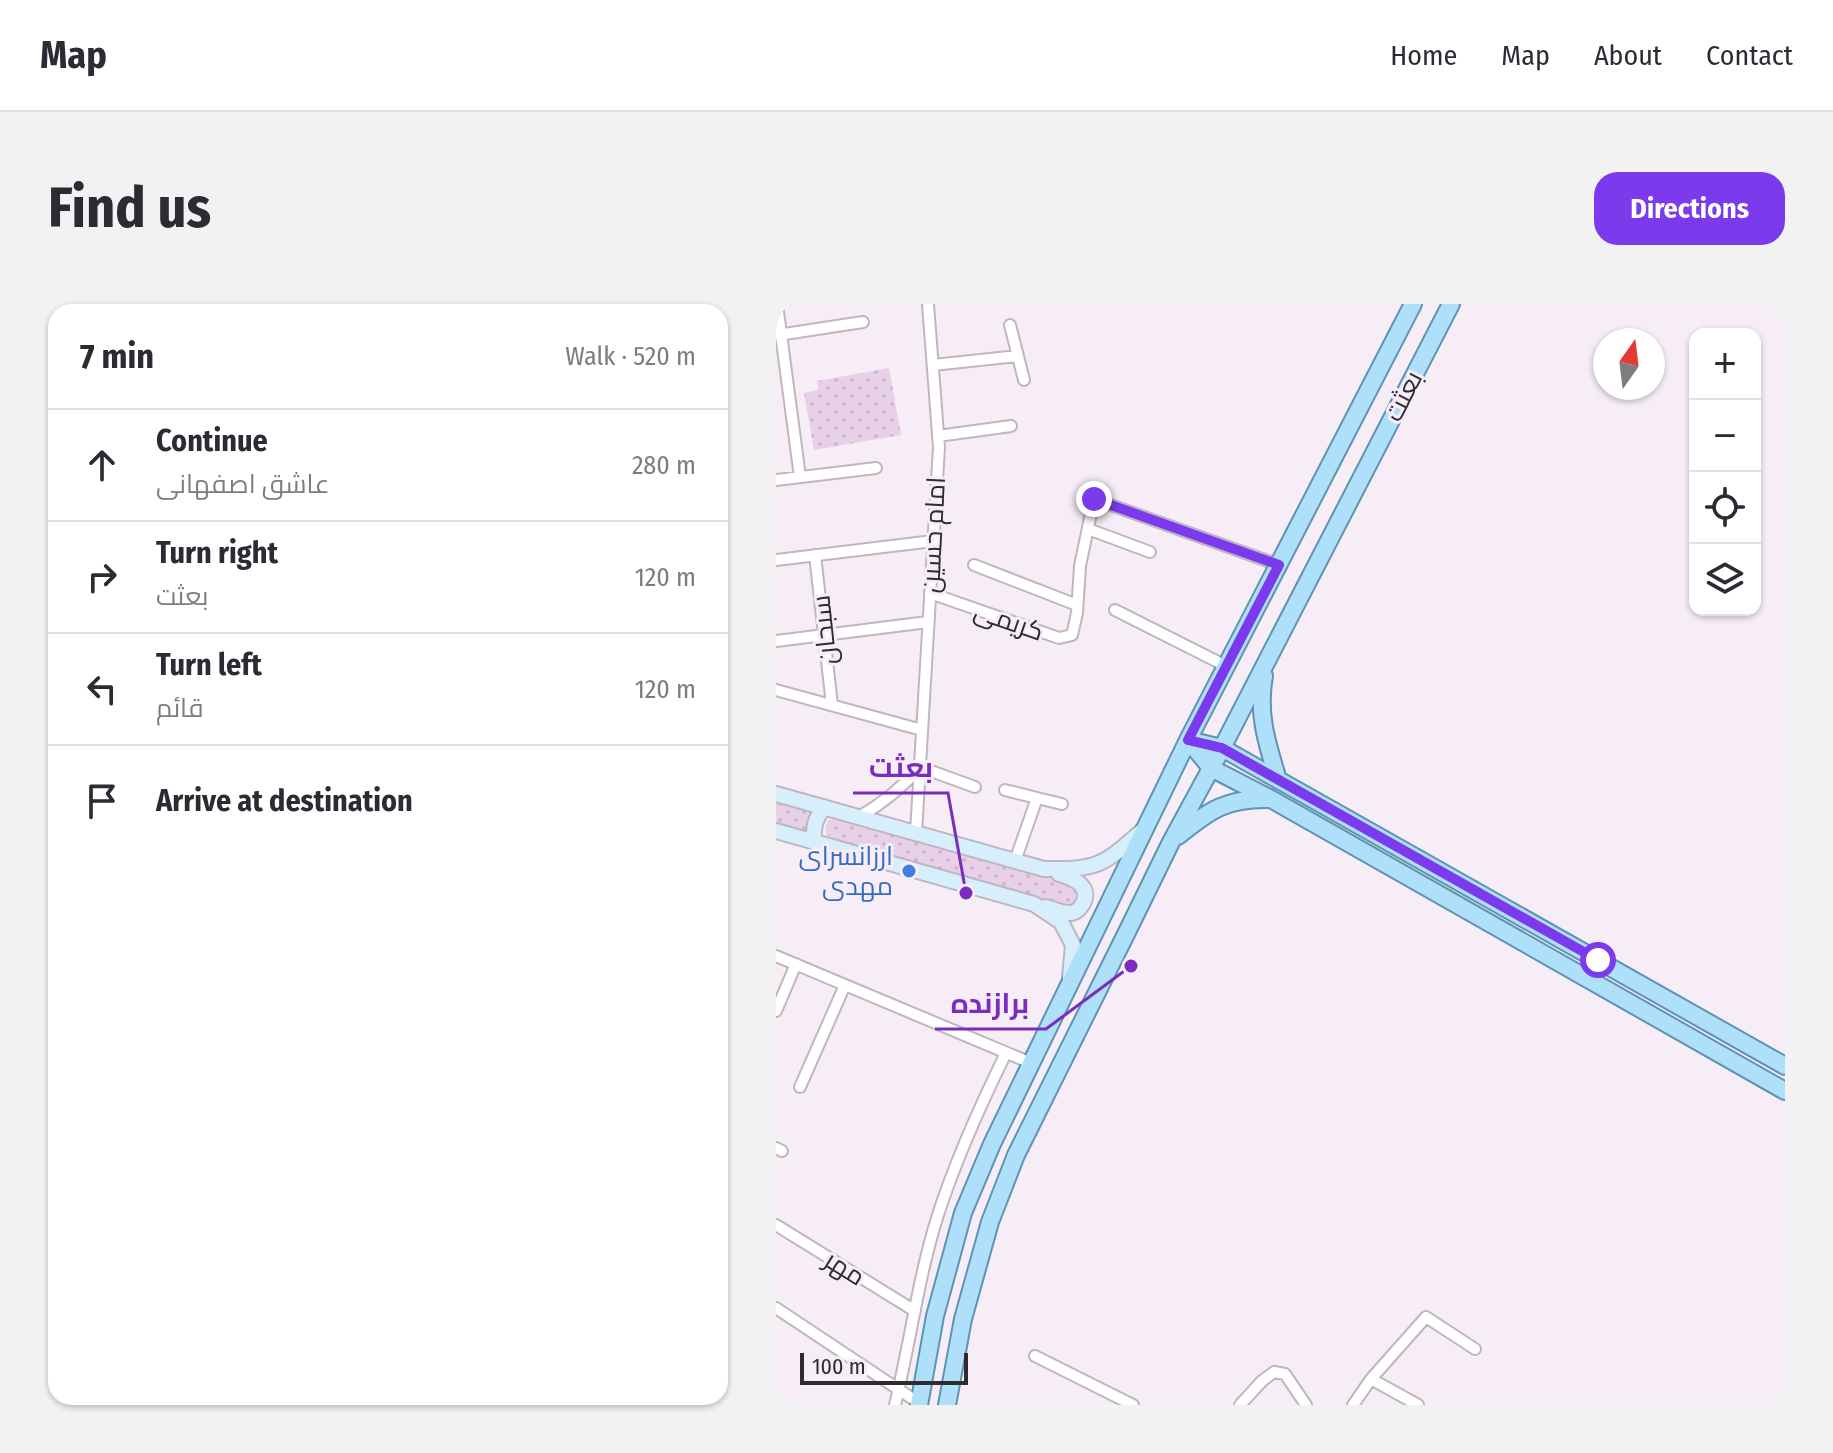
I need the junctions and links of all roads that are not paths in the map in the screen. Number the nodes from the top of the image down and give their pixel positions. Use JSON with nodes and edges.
{"nodes":[{"id":1,"x":777,"y":304,"type":"edge"},
{"id":2,"x":928,"y":304,"type":"edge"},
{"id":3,"x":1413,"y":304,"type":"edge"},
{"id":4,"x":1451,"y":304,"type":"edge"},
{"id":5,"x":863,"y":322,"type":"dead end"},
{"id":6,"x":1010,"y":325,"type":"dead end"},
{"id":7,"x":779,"y":335,"type":"edge"},
{"id":8,"x":1018,"y":356,"type":"junction"},
{"id":9,"x":933,"y":365,"type":"junction"},
{"id":10,"x":1024,"y":380,"type":"dead end"},
{"id":11,"x":791,"y":404,"type":"junction"},
{"id":12,"x":776,"y":406,"type":"edge"},
{"id":13,"x":1011,"y":426,"type":"dead end"},
{"id":14,"x":938,"y":436,"type":"junction"},
{"id":15,"x":876,"y":468,"type":"dead end"},
{"id":16,"x":800,"y":477,"type":"junction"},
{"id":17,"x":776,"y":480,"type":"edge"},
{"id":18,"x":1088,"y":526,"type":"junction"},
{"id":19,"x":933,"y":541,"type":"junction"},
{"id":20,"x":1150,"y":552,"type":"dead end"},
{"id":21,"x":815,"y":555,"type":"junction"},
{"id":22,"x":776,"y":560,"type":"edge"},
{"id":23,"x":974,"y":565,"type":"dead end"},
{"id":24,"x":1279,"y":565,"type":"junction"},
{"id":25,"x":930,"y":593,"type":"junction"},
{"id":26,"x":1077,"y":605,"type":"junction"},
{"id":27,"x":1115,"y":610,"type":"dead end"},
{"id":28,"x":928,"y":622,"type":"junction"},
{"id":29,"x":824,"y":634,"type":"junction"},
{"id":30,"x":776,"y":641,"type":"edge"},
{"id":31,"x":1269,"y":655,"type":"junction"},
{"id":32,"x":1226,"y":666,"type":"junction"},
{"id":33,"x":776,"y":690,"type":"edge"},
{"id":34,"x":832,"y":705,"type":"junction"},
{"id":35,"x":922,"y":730,"type":"junction"},
{"id":36,"x":1188,"y":740,"type":"junction"},
{"id":37,"x":1222,"y":748,"type":"junction"},
{"id":38,"x":920,"y":767,"type":"junction"},
{"id":39,"x":1211,"y":768,"type":"junction"},
{"id":40,"x":1278,"y":780,"type":"junction"},
{"id":41,"x":975,"y":787,"type":"dead end"},
{"id":42,"x":1005,"y":790,"type":"dead end"},
{"id":43,"x":776,"y":794,"type":"edge"},
{"id":44,"x":1037,"y":798,"type":"junction"},
{"id":45,"x":1271,"y":799,"type":"junction"},
{"id":46,"x":1062,"y":804,"type":"dead end"},
{"id":47,"x":824,"y":807,"type":"junction"},
{"id":48,"x":859,"y":817,"type":"junction"},
{"id":49,"x":1145,"y":829,"type":"junction"},
{"id":50,"x":776,"y":831,"type":"edge"},
{"id":51,"x":916,"y":833,"type":"junction"},
{"id":52,"x":814,"y":842,"type":"junction"},
{"id":53,"x":1171,"y":842,"type":"junction"},
{"id":54,"x":1015,"y":861,"type":"junction"},
{"id":55,"x":1044,"y":869,"type":"junction"},
{"id":56,"x":1034,"y":904,"type":"junction"},
{"id":57,"x":776,"y":956,"type":"edge"},
{"id":58,"x":796,"y":964,"type":"junction"},
{"id":59,"x":1070,"y":981,"type":"junction"},
{"id":60,"x":845,"y":985,"type":"junction"},
{"id":61,"x":776,"y":1011,"type":"edge"},
{"id":62,"x":1006,"y":1053,"type":"junction"},
{"id":63,"x":1031,"y":1063,"type":"junction"},
{"id":64,"x":1785,"y":1066,"type":"edge"},
{"id":65,"x":800,"y":1087,"type":"dead end"},
{"id":66,"x":1785,"y":1091,"type":"edge"},
{"id":67,"x":992,"y":1144,"type":"junction"},
{"id":68,"x":1016,"y":1155,"type":"junction"},
{"id":69,"x":776,"y":1225,"type":"edge"},
{"id":70,"x":776,"y":1308,"type":"edge"},
{"id":71,"x":915,"y":1311,"type":"junction"},
{"id":72,"x":1475,"y":1349,"type":"dead end"},
{"id":73,"x":1035,"y":1356,"type":"dead end"},
{"id":74,"x":1371,"y":1379,"type":"junction"},
{"id":75,"x":898,"y":1391,"type":"junction"},
{"id":76,"x":919,"y":1404,"type":"edge"},
{"id":77,"x":895,"y":1405,"type":"edge"},
{"id":78,"x":947,"y":1405,"type":"edge"},
{"id":79,"x":1133,"y":1405,"type":"edge"},
{"id":80,"x":1240,"y":1405,"type":"edge"},
{"id":81,"x":1306,"y":1405,"type":"edge"},
{"id":82,"x":1353,"y":1405,"type":"edge"},
{"id":83,"x":1418,"y":1405,"type":"edge"}],
"edges":[{"from":1,"to":7,"type":"street"},
{"from":2,"to":9,"type":"street","name":"امام حسین"},
{"from":3,"to":24,"type":"main road","name":"بعثت"},
{"from":4,"to":31,"type":"main road","name":"بعثت"},
{"from":5,"to":7,"type":"street"},
{"from":6,"to":8,"type":"street"},
{"from":7,"to":11,"type":"street"},
{"from":8,"to":9,"type":"street"},
{"from":8,"to":10,"type":"street"},
{"from":9,"to":14,"type":"street","name":"امام حسین"},
{"from":11,"to":12,"type":"street"},
{"from":11,"to":16,"type":"street"},
{"from":13,"to":14,"type":"street"},
{"from":14,"to":19,"type":"street","name":"امام حسین"},
{"from":15,"to":16,"type":"street"},
{"from":16,"to":17,"type":"street"},
{"from":18,"to":20,"type":"street"},
{"from":18,"to":24,"type":"street"},
{"from":18,"to":26,"type":"street","name":"کریمی"},
{"from":19,"to":21,"type":"street"},
{"from":19,"to":25,"type":"street","name":"امام حسین"},
{"from":21,"to":22,"type":"street"},
{"from":21,"to":29,"type":"street","name":"سبحان"},
{"from":23,"to":26,"type":"street"},
{"from":24,"to":32,"type":"main road","name":"بعثت"},
{"from":25,"to":26,"type":"street","name":"کریمی"},
{"from":25,"to":28,"type":"street","name":"امام حسین"},
{"from":27,"to":32,"type":"street"},
{"from":28,"to":29,"type":"street"},
{"from":28,"to":35,"type":"street","name":"امام حسین"},
{"from":29,"to":30,"type":"street"},
{"from":29,"to":34,"type":"street","name":"سبحان"},
{"from":31,"to":37,"type":"main road","name":"بعثت"},
{"from":31,"to":40,"type":"main road"},
{"from":32,"to":36,"type":"main road","name":"بعثت"},
{"from":33,"to":34,"type":"street"},
{"from":34,"to":35,"type":"street"},
{"from":35,"to":38,"type":"street","name":"امام حسین"},
{"from":36,"to":37,"type":"main road"},
{"from":36,"to":39,"type":"main road"},
{"from":36,"to":49,"type":"main road","name":"بعثت"},
{"from":37,"to":39,"type":"main road","name":"بعثت"},
{"from":37,"to":40,"type":"main road"},
{"from":38,"to":41,"type":"street"},
{"from":38,"to":48,"type":"street"},
{"from":38,"to":51,"type":"street","name":"امام حسین"},
{"from":39,"to":45,"type":"main road"},
{"from":39,"to":53,"type":"main road","name":"بعثت"},
{"from":40,"to":64,"type":"main road"},
{"from":42,"to":44,"type":"street"},
{"from":43,"to":47,"type":"main road"},
{"from":44,"to":46,"type":"street"},
{"from":44,"to":54,"type":"street"},
{"from":45,"to":53,"type":"main road"},
{"from":45,"to":66,"type":"main road"},
{"from":47,"to":48,"type":"main road"},
{"from":47,"to":52,"type":"main road"},
{"from":48,"to":51,"type":"main road"},
{"from":49,"to":55,"type":"main road"},
{"from":49,"to":59,"type":"main road","name":"بعثت"},
{"from":50,"to":52,"type":"main road"},
{"from":51,"to":54,"type":"main road"},
{"from":52,"to":56,"type":"main road"},
{"from":53,"to":68,"type":"main road","name":"بعثت"},
{"from":54,"to":55,"type":"main road"},
{"from":55,"to":56,"type":"main road"},
{"from":56,"to":59,"type":"main road"},
{"from":57,"to":58,"type":"street"},
{"from":58,"to":60,"type":"street"},
{"from":58,"to":61,"type":"street"},
{"from":59,"to":63,"type":"main road","name":"بعثت"},
{"from":60,"to":62,"type":"street"},
{"from":60,"to":65,"type":"street"},
{"from":62,"to":63,"type":"street"},
{"from":62,"to":71,"type":"street"},
{"from":63,"to":67,"type":"main road","name":"بعثت"},
{"from":67,"to":68,"type":"main road"},
{"from":67,"to":76,"type":"main road","name":"بعثت"},
{"from":68,"to":78,"type":"main road","name":"بعثت"},
{"from":69,"to":71,"type":"street","name":"مهر"},
{"from":70,"to":75,"type":"street"},
{"from":71,"to":75,"type":"street"},
{"from":72,"to":74,"type":"street"},
{"from":73,"to":79,"type":"street"},
{"from":74,"to":82,"type":"street"},
{"from":74,"to":83,"type":"street"},
{"from":75,"to":76,"type":"street"},
{"from":75,"to":77,"type":"street"},
{"from":80,"to":81,"type":"street"}]}
